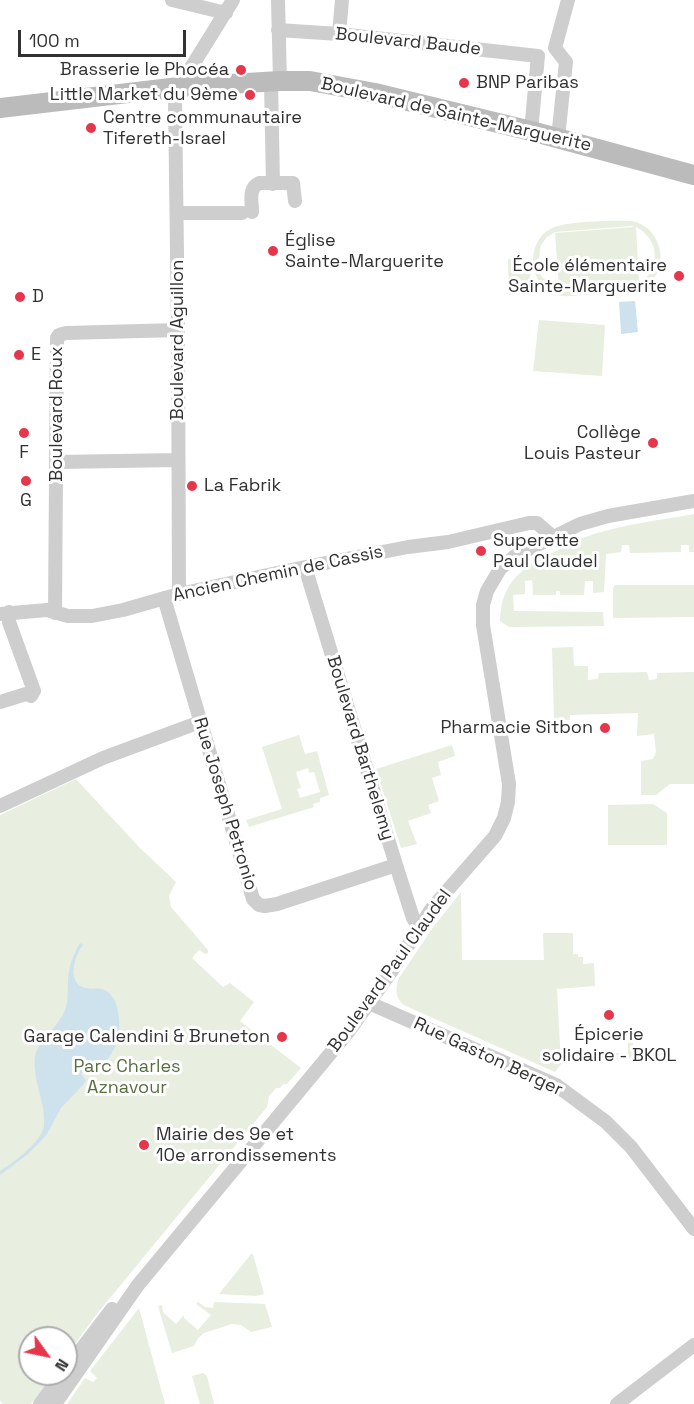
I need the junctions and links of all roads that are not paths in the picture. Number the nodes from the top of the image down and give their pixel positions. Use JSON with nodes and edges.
{"nodes":[{"id":1,"x":172,"y":0,"type":"edge"},
{"id":2,"x":232,"y":0,"type":"edge"},
{"id":3,"x":278,"y":0,"type":"edge"},
{"id":4,"x":342,"y":0,"type":"edge"},
{"id":5,"x":568,"y":0,"type":"edge"},
{"id":6,"x":226,"y":13,"type":"junction"},
{"id":7,"x":279,"y":30,"type":"junction"},
{"id":8,"x":339,"y":34,"type":"junction"},
{"id":9,"x":555,"y":48,"type":"junction"},
{"id":10,"x":538,"y":56,"type":"junction"},
{"id":11,"x":276,"y":81,"type":"junction"},
{"id":12,"x":179,"y":87,"type":"junction"},
{"id":13,"x":0,"y":108,"type":"edge"},
{"id":14,"x":531,"y":131,"type":"junction"},
{"id":15,"x":558,"y":138,"type":"junction"},
{"id":16,"x":694,"y":175,"type":"edge"},
{"id":17,"x":273,"y":184,"type":"junction"},
{"id":18,"x":295,"y":201,"type":"dead end"},
{"id":19,"x":177,"y":213,"type":"junction"},
{"id":20,"x":178,"y":330,"type":"junction"},
{"id":21,"x":178,"y":460,"type":"junction"},
{"id":22,"x":57,"y":462,"type":"junction"},
{"id":23,"x":694,"y":501,"type":"edge"},
{"id":24,"x":552,"y":536,"type":"junction"},
{"id":25,"x":305,"y":567,"type":"junction"},
{"id":26,"x":178,"y":594,"type":"junction"},
{"id":27,"x":164,"y":598,"type":"junction"},
{"id":28,"x":4,"y":613,"type":"edge"},
{"id":29,"x":55,"y":613,"type":"junction"},
{"id":30,"x":0,"y":702,"type":"edge"},
{"id":31,"x":200,"y":722,"type":"junction"},
{"id":32,"x":0,"y":806,"type":"edge"},
{"id":33,"x":396,"y":865,"type":"junction"},
{"id":34,"x":419,"y":928,"type":"junction"},
{"id":35,"x":369,"y":1003,"type":"junction"},
{"id":36,"x":694,"y":1229,"type":"edge"},
{"id":37,"x":138,"y":1285,"type":"junction"},
{"id":38,"x":694,"y":1345,"type":"edge"},
{"id":39,"x":78,"y":1353,"type":"edge"},
{"id":40,"x":53,"y":1386,"type":"edge"},
{"id":41,"x":40,"y":1404,"type":"edge"},
{"id":42,"x":55,"y":1404,"type":"edge"},
{"id":43,"x":617,"y":1404,"type":"edge"}],
"edges":[{"from":1,"to":6,"type":"street"},
{"from":2,"to":6,"type":"street"},
{"from":3,"to":7,"type":"street"},
{"from":4,"to":8,"type":"street"},
{"from":5,"to":9,"type":"street"},
{"from":6,"to":12,"type":"street"},
{"from":7,"to":8,"type":"street","name":"Boulevard Baude"},
{"from":7,"to":11,"type":"street"},
{"from":8,"to":10,"type":"street","name":"Boulevard Baude"},
{"from":9,"to":10,"type":"street"},
{"from":9,"to":15,"type":"street"},
{"from":10,"to":14,"type":"street"},
{"from":11,"to":12,"type":"street","name":"Boulevard de Sainte-Marguerite"},
{"from":11,"to":14,"type":"street","name":"Boulevard de Sainte-Marguerite"},
{"from":11,"to":17,"type":"street"},
{"from":12,"to":13,"type":"street","name":"Boulevard de Sainte-Marguerite"},
{"from":12,"to":19,"type":"street","name":"Boulevard Aguillon"},
{"from":14,"to":15,"type":"street","name":"Boulevard de Sainte-Marguerite"},
{"from":15,"to":16,"type":"street","name":"Boulevard de Sainte-Marguerite"},
{"from":17,"to":18,"type":"street"},
{"from":17,"to":19,"type":"street"},
{"from":19,"to":20,"type":"street","name":"Boulevard Aguillon"},
{"from":20,"to":21,"type":"street","name":"Boulevard Aguillon"},
{"from":20,"to":22,"type":"street","name":"Boulevard Roux"},
{"from":21,"to":22,"type":"street"},
{"from":21,"to":26,"type":"street","name":"Boulevard Aguillon"},
{"from":22,"to":29,"type":"street","name":"Boulevard Roux"},
{"from":23,"to":24,"type":"street","name":"Boulevard Paul Claudel"},
{"from":24,"to":25,"type":"street","name":"Ancien Chemin de Cassis"},
{"from":24,"to":34,"type":"street","name":"Boulevard Paul Claudel"},
{"from":25,"to":26,"type":"street","name":"Ancien Chemin de Cassis"},
{"from":25,"to":33,"type":"street","name":"Boulevard Barthelemy"},
{"from":26,"to":27,"type":"street","name":"Ancien Chemin de Cassis"},
{"from":27,"to":29,"type":"street","name":"Ancien Chemin de Cassis"},
{"from":27,"to":31,"type":"street","name":"Rue Joseph Petronio"},
{"from":28,"to":29,"type":"street","name":"Ancien Chemin de Cassis"},
{"from":28,"to":30,"type":"street"},
{"from":31,"to":32,"type":"street"},
{"from":31,"to":33,"type":"street","name":"Rue Joseph Petronio"},
{"from":33,"to":34,"type":"street","name":"Boulevard Barthelemy"},
{"from":34,"to":35,"type":"street","name":"Boulevard Paul Claudel"},
{"from":35,"to":36,"type":"street","name":"Rue Gaston Berger"},
{"from":35,"to":37,"type":"street","name":"Boulevard Paul Claudel"},
{"from":37,"to":39,"type":"street","name":"Boulevard Paul Claudel"},
{"from":37,"to":42,"type":"street","name":"Boulevard Paul Claudel"},
{"from":38,"to":43,"type":"street"},
{"from":40,"to":41,"type":"street"}]}
